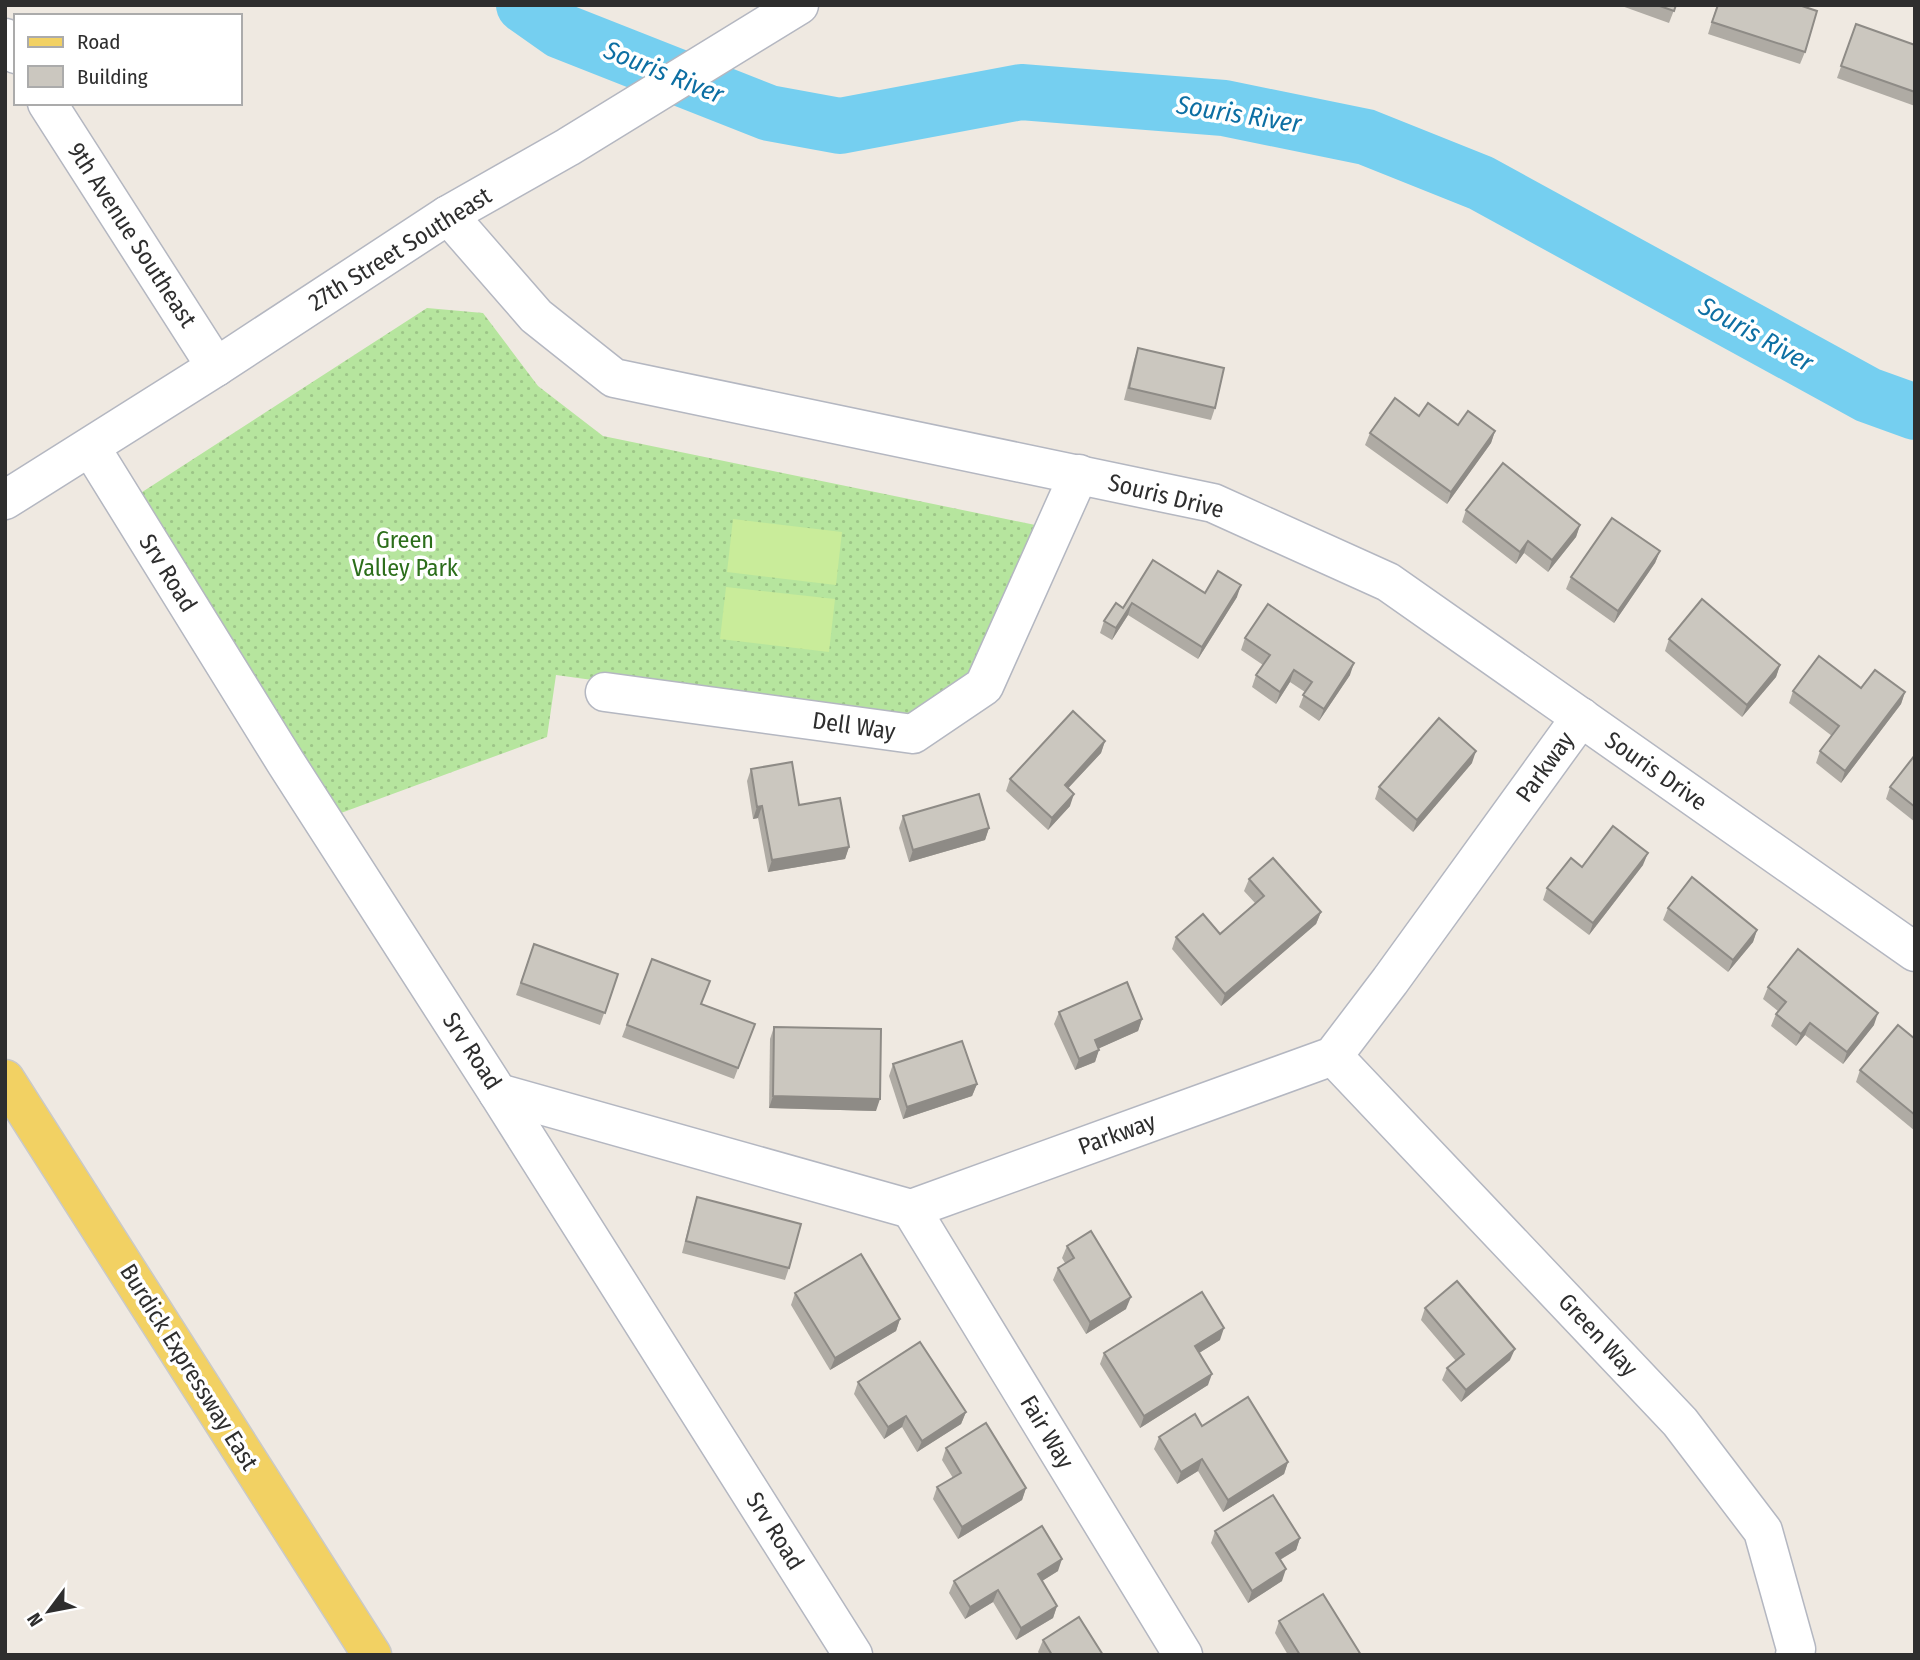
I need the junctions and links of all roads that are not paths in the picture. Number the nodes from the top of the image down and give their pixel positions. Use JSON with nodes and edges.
{"nodes":[{"id":1,"x":794,"y":9,"type":"edge"},
{"id":2,"x":48,"y":105,"type":"edge"},
{"id":3,"x":448,"y":215,"type":"junction"},
{"id":4,"x":216,"y":367,"type":"junction"},
{"id":5,"x":90,"y":448,"type":"junction"},
{"id":6,"x":1079,"y":474,"type":"junction"},
{"id":7,"x":5,"y":500,"type":"edge"},
{"id":8,"x":605,"y":692,"type":"dead end"},
{"id":9,"x":1581,"y":717,"type":"junction"},
{"id":10,"x":1915,"y":952,"type":"edge"},
{"id":11,"x":1333,"y":1056,"type":"junction"},
{"id":12,"x":5,"y":1079,"type":"edge"},
{"id":13,"x":498,"y":1093,"type":"junction"},
{"id":14,"x":911,"y":1209,"type":"junction"},
{"id":15,"x":372,"y":1655,"type":"edge"},
{"id":16,"x":853,"y":1655,"type":"edge"},
{"id":17,"x":1183,"y":1655,"type":"edge"},
{"id":18,"x":1795,"y":1655,"type":"edge"}],
"edges":[{"from":1,"to":3,"type":"street","name":"27th Street Southeast"},
{"from":2,"to":4,"type":"street","name":"9th Avenue Southeast"},
{"from":3,"to":4,"type":"street","name":"27th Street Southeast"},
{"from":3,"to":6,"type":"street","name":"Souris Drive"},
{"from":4,"to":5,"type":"street","name":"27th Street Southeast"},
{"from":5,"to":7,"type":"street","name":"27th Street Southeast"},
{"from":5,"to":13,"type":"street","name":"Srv Road"},
{"from":6,"to":8,"type":"street","name":"Dell Way"},
{"from":6,"to":9,"type":"street","name":"Souris Drive"},
{"from":9,"to":10,"type":"street","name":"Souris Drive"},
{"from":9,"to":11,"type":"street","name":"Parkway"},
{"from":11,"to":14,"type":"street","name":"Parkway"},
{"from":11,"to":18,"type":"street","name":"Green Way"},
{"from":12,"to":15,"type":"main road","name":"Burdick Expressway East"},
{"from":13,"to":14,"type":"street"},
{"from":13,"to":16,"type":"street","name":"Srv Road"},
{"from":14,"to":17,"type":"street","name":"Fair Way"}]}
